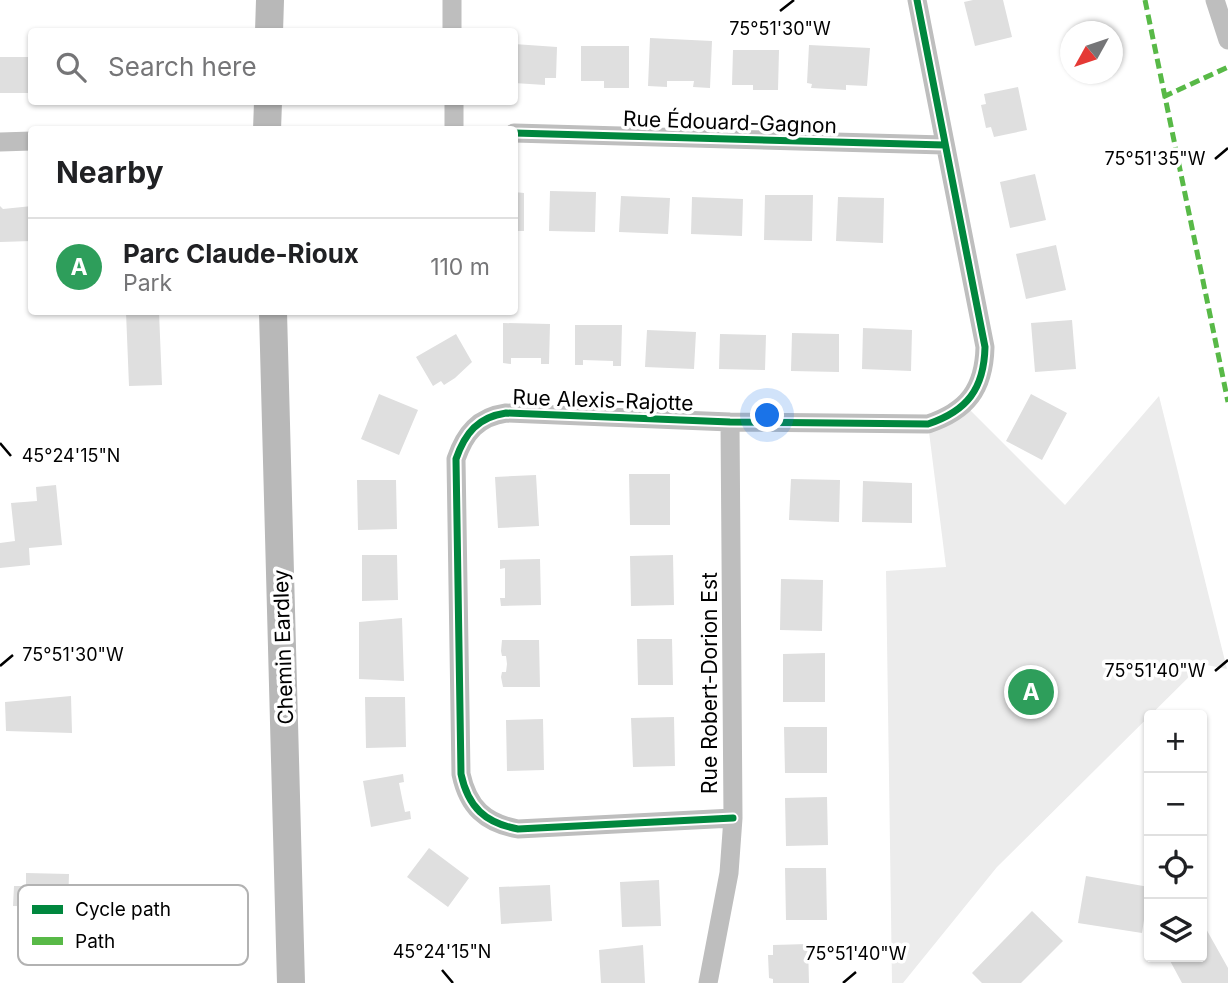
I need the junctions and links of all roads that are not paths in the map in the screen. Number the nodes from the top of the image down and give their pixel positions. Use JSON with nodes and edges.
{"nodes":[{"id":1,"x":270,"y":0,"type":"edge"},
{"id":2,"x":452,"y":0,"type":"edge"},
{"id":3,"x":916,"y":0,"type":"edge"},
{"id":4,"x":1215,"y":0,"type":"edge"},
{"id":5,"x":269,"y":28,"type":"edge"},
{"id":6,"x":452,"y":28,"type":"edge"},
{"id":7,"x":1228,"y":40,"type":"edge"},
{"id":8,"x":268,"y":105,"type":"edge"},
{"id":9,"x":454,"y":105,"type":"edge"},
{"id":10,"x":267,"y":126,"type":"edge"},
{"id":11,"x":454,"y":126,"type":"edge"},
{"id":12,"x":518,"y":133,"type":"edge"},
{"id":13,"x":28,"y":141,"type":"edge"},
{"id":14,"x":0,"y":142,"type":"edge"},
{"id":15,"x":944,"y":145,"type":"junction"},
{"id":16,"x":273,"y":315,"type":"edge"},
{"id":17,"x":730,"y":422,"type":"junction"},
{"id":18,"x":733,"y":818,"type":"junction"},
{"id":19,"x":290,"y":983,"type":"edge"},
{"id":20,"x":708,"y":983,"type":"edge"}],
"edges":[{"from":1,"to":5,"type":"main road"},
{"from":2,"to":6,"type":"street"},
{"from":3,"to":15,"type":"street","name":"Rue Alexis-Rajotte"},
{"from":4,"to":7,"type":"street"},
{"from":8,"to":10,"type":"main road"},
{"from":9,"to":11,"type":"street"},
{"from":12,"to":15,"type":"street","name":"Rue Édouard-Gagnon"},
{"from":13,"to":14,"type":"street"},
{"from":15,"to":17,"type":"street","name":"Rue Alexis-Rajotte"},
{"from":16,"to":19,"type":"main road","name":"Chemin Eardley"},
{"from":17,"to":18,"type":"street","name":"Rue Robert-Dorion Est"},
{"from":17,"to":18,"type":"street","name":"Rue Alexis-Rajotte"},
{"from":18,"to":20,"type":"street","name":"Rue Robert-Dorion Est"}]}
